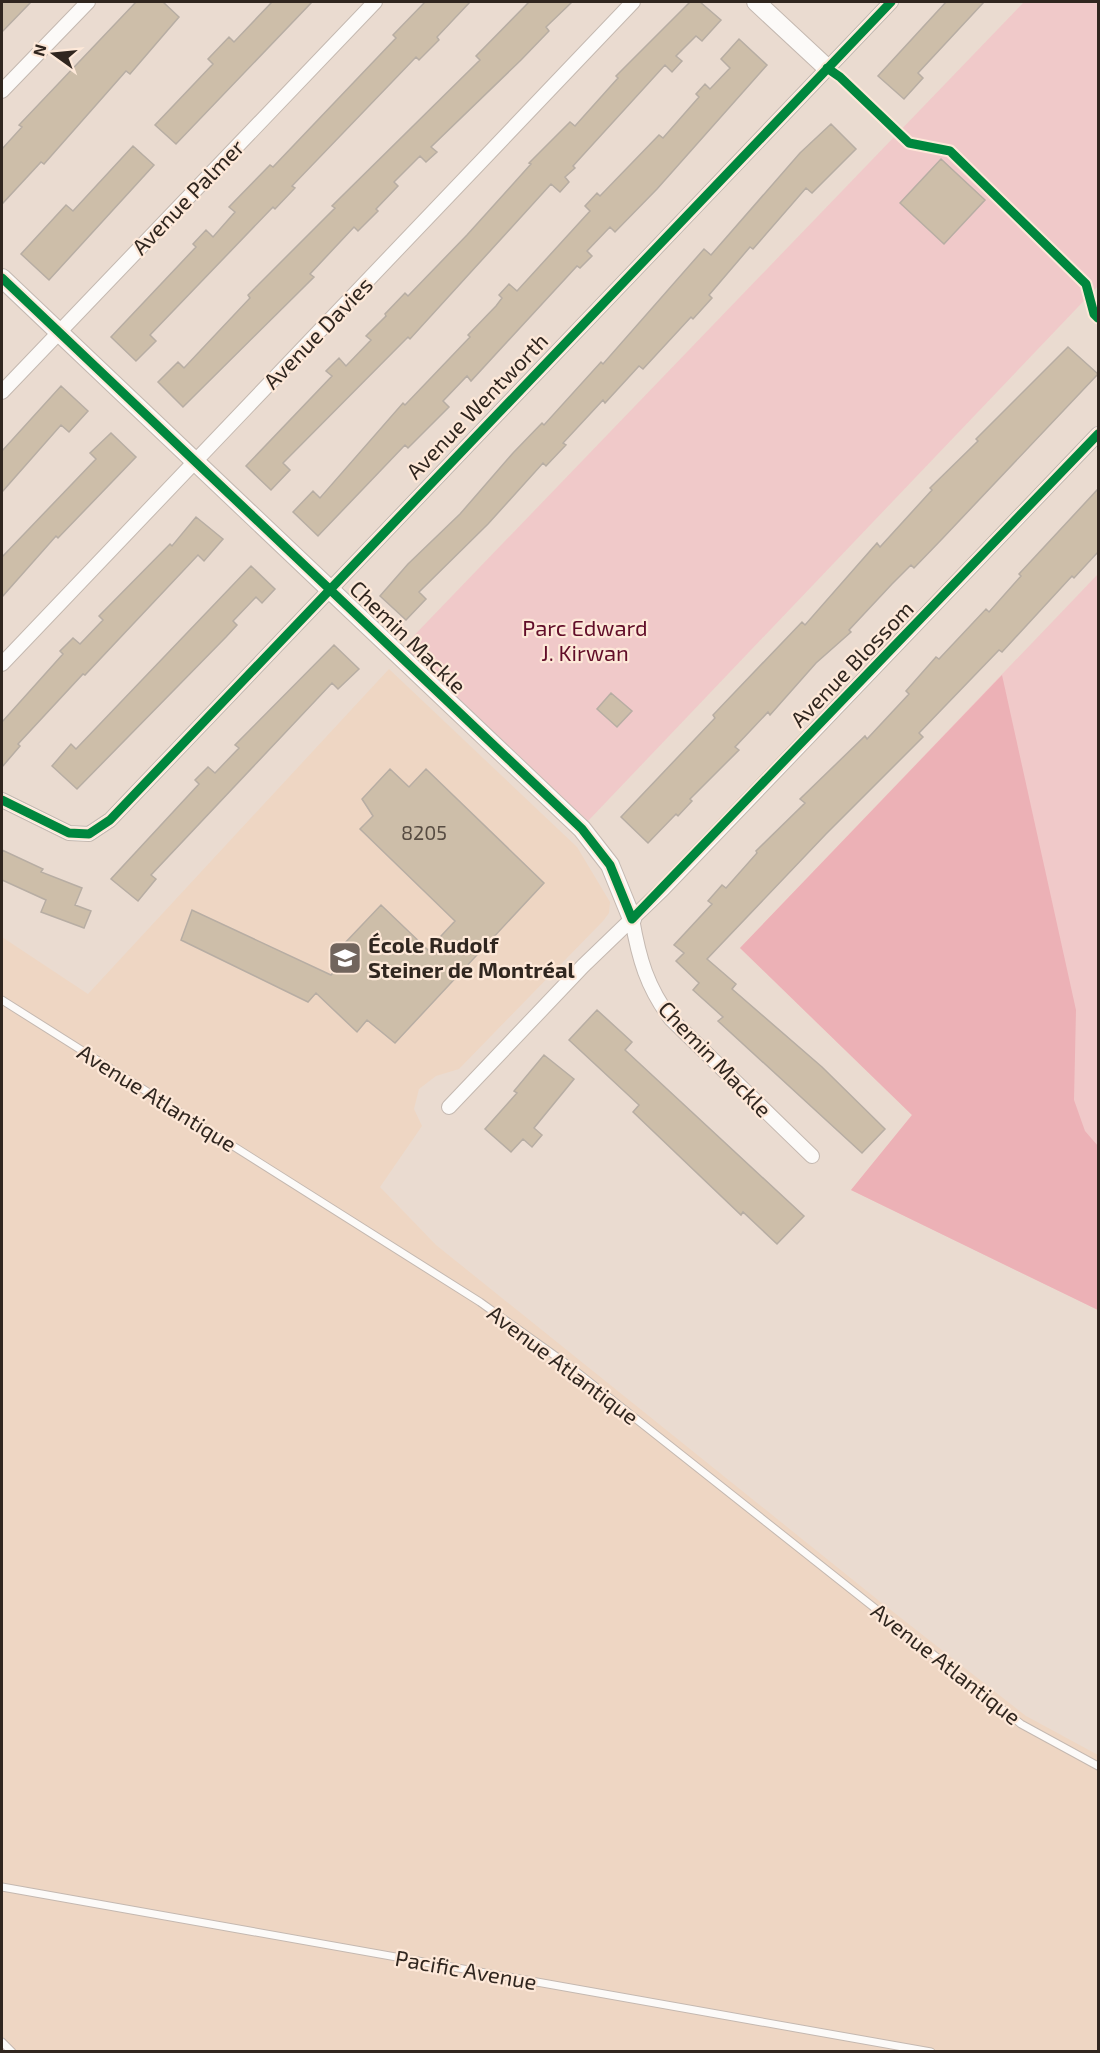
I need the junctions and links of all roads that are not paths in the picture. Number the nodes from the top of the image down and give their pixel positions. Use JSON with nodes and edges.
{"nodes":[{"id":1,"x":88,"y":2,"type":"edge"},
{"id":2,"x":375,"y":2,"type":"edge"},
{"id":3,"x":633,"y":2,"type":"edge"},
{"id":4,"x":756,"y":2,"type":"edge"},
{"id":5,"x":891,"y":2,"type":"edge"},
{"id":6,"x":827,"y":68,"type":"junction"},
{"id":7,"x":2,"y":92,"type":"edge"},
{"id":8,"x":2,"y":278,"type":"edge"},
{"id":9,"x":59,"y":332,"type":"junction"},
{"id":10,"x":2,"y":392,"type":"edge"},
{"id":11,"x":1098,"y":434,"type":"edge"},
{"id":12,"x":195,"y":459,"type":"junction"},
{"id":13,"x":329,"y":589,"type":"junction"},
{"id":14,"x":2,"y":664,"type":"edge"},
{"id":15,"x":2,"y":800,"type":"edge"},
{"id":16,"x":632,"y":919,"type":"junction"},
{"id":17,"x":2,"y":1000,"type":"edge"},
{"id":18,"x":449,"y":1107,"type":"dead end"},
{"id":19,"x":812,"y":1156,"type":"dead end"},
{"id":20,"x":1098,"y":1766,"type":"edge"},
{"id":21,"x":2,"y":1887,"type":"edge"},
{"id":22,"x":2,"y":2042,"type":"edge"},
{"id":23,"x":12,"y":2052,"type":"edge"},
{"id":24,"x":932,"y":2052,"type":"edge"}],
"edges":[{"from":1,"to":7,"type":"street"},
{"from":2,"to":9,"type":"street","name":"Avenue Palmer"},
{"from":3,"to":12,"type":"street","name":"Avenue Davies"},
{"from":4,"to":6,"type":"street"},
{"from":5,"to":6,"type":"street","name":"Avenue Wentworth"},
{"from":6,"to":13,"type":"street","name":"Avenue Wentworth"},
{"from":8,"to":9,"type":"street","name":"Chemin Mackle"},
{"from":9,"to":10,"type":"street","name":"Avenue Palmer"},
{"from":9,"to":12,"type":"street","name":"Chemin Mackle"},
{"from":11,"to":16,"type":"street","name":"Avenue Blossom"},
{"from":12,"to":13,"type":"street","name":"Chemin Mackle"},
{"from":12,"to":14,"type":"street","name":"Avenue Davies"},
{"from":13,"to":15,"type":"street","name":"Avenue Wentworth"},
{"from":13,"to":16,"type":"street","name":"Chemin Mackle"},
{"from":16,"to":18,"type":"street","name":"Avenue Blossom"},
{"from":16,"to":19,"type":"street","name":"Chemin Mackle"},
{"from":17,"to":20,"type":"lane","name":"Avenue Atlantique"},
{"from":21,"to":24,"type":"lane","name":"Pacific Avenue"},
{"from":22,"to":23,"type":"lane"}]}
